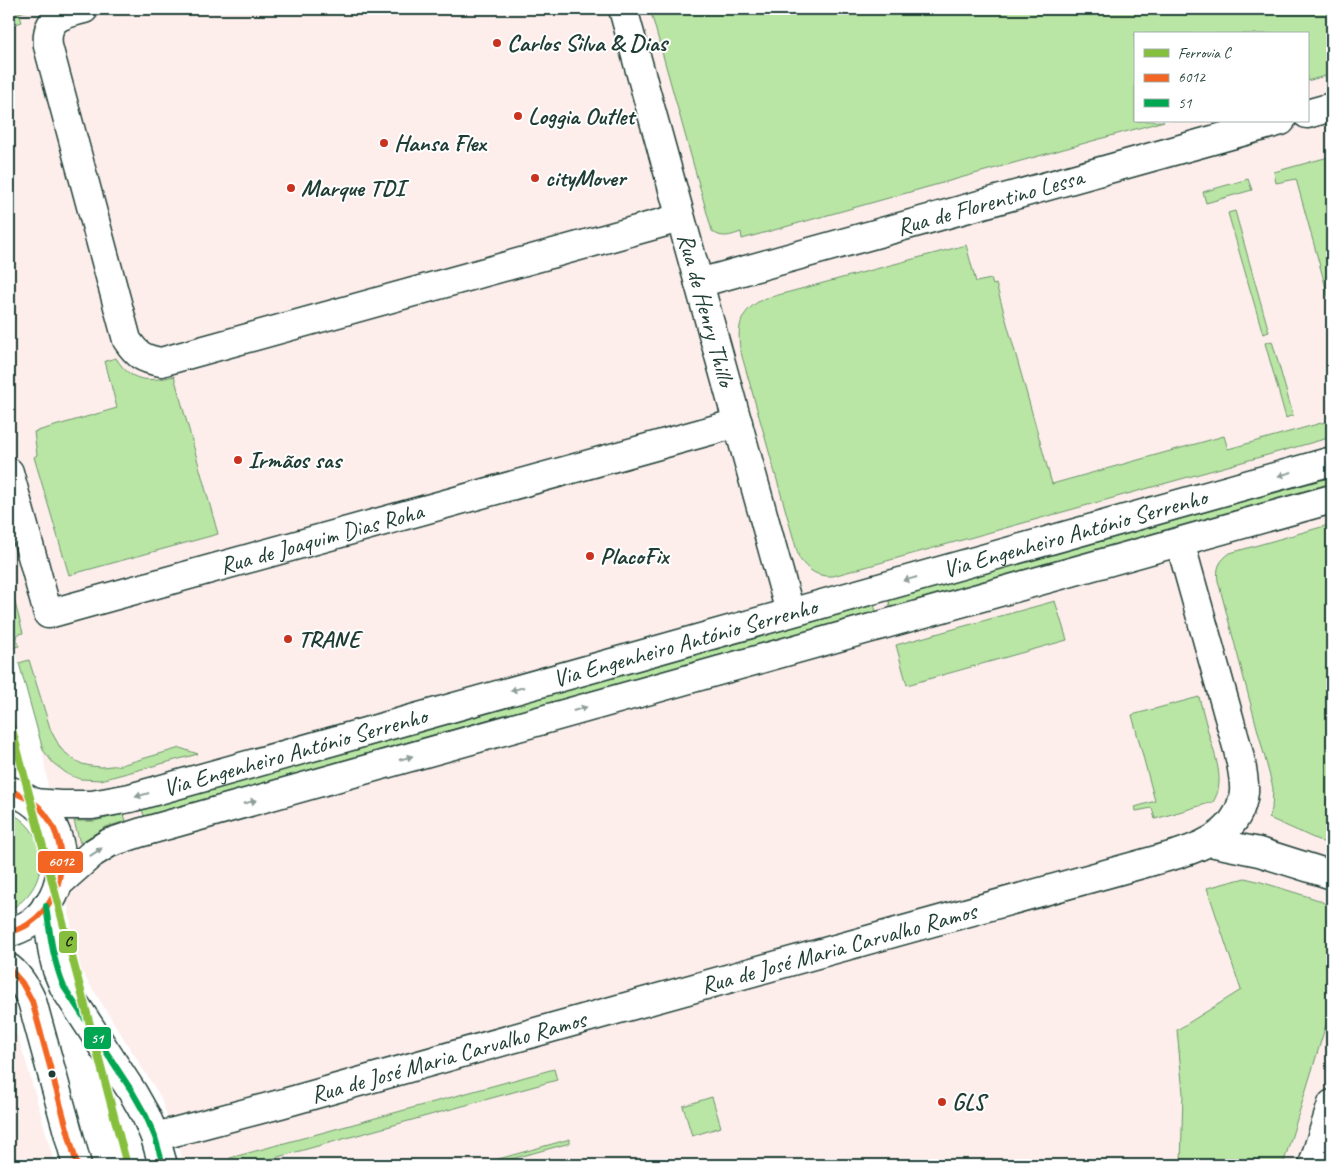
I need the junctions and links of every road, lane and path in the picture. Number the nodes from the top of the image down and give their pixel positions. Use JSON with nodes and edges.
{"nodes":[{"id":1,"x":84,"y":9,"type":"edge"},
{"id":2,"x":623,"y":9,"type":"edge"},
{"id":3,"x":1332,"y":107,"type":"edge"},
{"id":4,"x":1308,"y":114,"type":"edge"},
{"id":5,"x":1277,"y":122,"type":"edge"},
{"id":6,"x":680,"y":218,"type":"junction"},
{"id":7,"x":699,"y":283,"type":"junction"},
{"id":8,"x":738,"y":423,"type":"junction"},
{"id":9,"x":1332,"y":461,"type":"edge"},
{"id":10,"x":9,"y":472,"type":"edge"},
{"id":11,"x":1332,"y":499,"type":"edge"},
{"id":12,"x":1180,"y":542,"type":"junction"},
{"id":13,"x":790,"y":612,"type":"junction"},
{"id":14,"x":9,"y":790,"type":"edge"},
{"id":15,"x":33,"y":803,"type":"junction"},
{"id":16,"x":1210,"y":842,"type":"junction"},
{"id":17,"x":1332,"y":875,"type":"edge"},
{"id":18,"x":52,"y":895,"type":"junction"},
{"id":19,"x":9,"y":933,"type":"edge"},
{"id":20,"x":9,"y":968,"type":"edge"},
{"id":21,"x":1332,"y":1104,"type":"edge"},
{"id":22,"x":155,"y":1137,"type":"junction"},
{"id":23,"x":78,"y":1165,"type":"edge"},
{"id":24,"x":162,"y":1165,"type":"edge"},
{"id":25,"x":1313,"y":1165,"type":"edge"}],
"edges":[{"from":1,"to":6,"type":"street"},
{"from":2,"to":6,"type":"street","name":"Rua de Henry Thillo"},
{"from":3,"to":4,"type":"street"},
{"from":5,"to":7,"type":"street","name":"Rua de Florentino Lessa"},
{"from":6,"to":7,"type":"street","name":"Rua de Henry Thillo"},
{"from":7,"to":8,"type":"street","name":"Rua de Henry Thillo"},
{"from":8,"to":10,"type":"street","name":"Rua de Joaquim Dias Roha"},
{"from":8,"to":13,"type":"street","name":"Rua de Henry Thillo"},
{"from":9,"to":13,"type":"street","name":"Via Engenheiro António Serrenho","one_way":true},
{"from":11,"to":12,"type":"street","name":"Via Engenheiro António Serrenho"},
{"from":12,"to":16,"type":"street","name":"Rua de José Maria Carvalho Ramos"},
{"from":18,"to":12,"type":"street","name":"Via Engenheiro António Serrenho","one_way":true},
{"from":13,"to":15,"type":"street","name":"Via Engenheiro António Serrenho","one_way":true},
{"from":14,"to":15,"type":"street"},
{"from":15,"to":18,"type":"street"},
{"from":16,"to":17,"type":"street"},
{"from":16,"to":22,"type":"street","name":"Rua de José Maria Carvalho Ramos"},
{"from":18,"to":19,"type":"street","name":"Via Engenheiro António Serrenho"},
{"from":18,"to":22,"type":"street"},
{"from":20,"to":23,"type":"street"},
{"from":21,"to":25,"type":"street"},
{"from":22,"to":24,"type":"street"}]}
